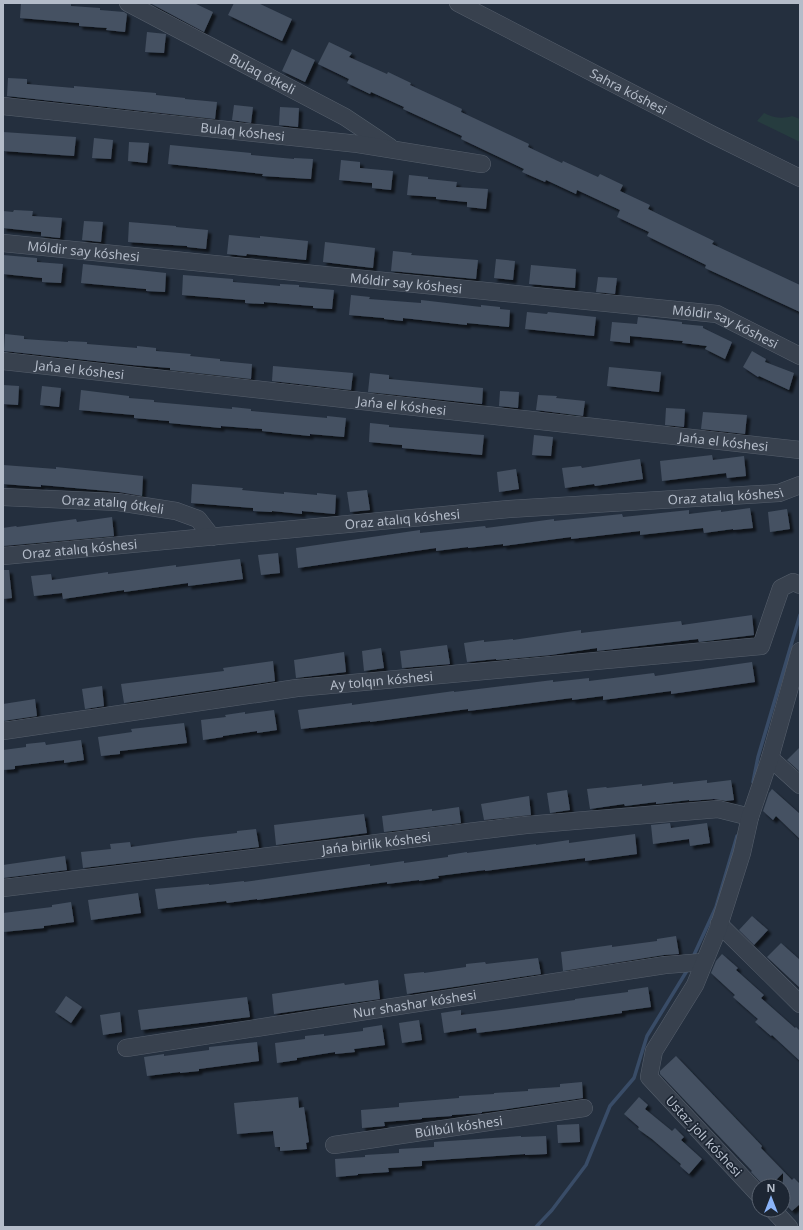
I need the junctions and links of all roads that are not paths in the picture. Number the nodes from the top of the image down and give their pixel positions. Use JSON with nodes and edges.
{"nodes":[{"id":1,"x":128,"y":3,"type":"edge"},
{"id":2,"x":458,"y":3,"type":"edge"},
{"id":3,"x":3,"y":106,"type":"edge"},
{"id":4,"x":395,"y":150,"type":"junction"},
{"id":5,"x":482,"y":164,"type":"dead end"},
{"id":6,"x":800,"y":178,"type":"edge"},
{"id":7,"x":3,"y":243,"type":"edge"},
{"id":8,"x":800,"y":356,"type":"edge"},
{"id":9,"x":3,"y":361,"type":"edge"},
{"id":10,"x":800,"y":450,"type":"edge"},
{"id":11,"x":800,"y":485,"type":"edge"},
{"id":12,"x":3,"y":497,"type":"edge"},
{"id":13,"x":212,"y":537,"type":"junction"},
{"id":14,"x":3,"y":556,"type":"edge"},
{"id":15,"x":800,"y":585,"type":"edge"},
{"id":16,"x":800,"y":650,"type":"edge"},
{"id":17,"x":3,"y":731,"type":"edge"},
{"id":18,"x":770,"y":758,"type":"junction"},
{"id":19,"x":800,"y":785,"type":"edge"},
{"id":20,"x":750,"y":817,"type":"junction"},
{"id":21,"x":3,"y":888,"type":"edge"},
{"id":22,"x":719,"y":924,"type":"junction"},
{"id":23,"x":704,"y":962,"type":"junction"},
{"id":24,"x":800,"y":1004,"type":"edge"},
{"id":25,"x":126,"y":1048,"type":"dead end"},
{"id":26,"x":584,"y":1108,"type":"dead end"},
{"id":27,"x":334,"y":1145,"type":"dead end"},
{"id":28,"x":751,"y":1186,"type":"edge"},
{"id":29,"x":781,"y":1218,"type":"edge"},
{"id":30,"x":789,"y":1227,"type":"edge"}],
"edges":[{"from":1,"to":4,"type":"street","name":"Bulaq ótkeli"},
{"from":2,"to":6,"type":"street","name":"Sahra kóshesi"},
{"from":3,"to":4,"type":"street","name":"Bulaq kóshesi"},
{"from":4,"to":5,"type":"street","name":"Bulaq kóshesi"},
{"from":7,"to":8,"type":"street","name":"Móldir say kóshesi"},
{"from":9,"to":10,"type":"street","name":"Jańa el kóshesi"},
{"from":11,"to":13,"type":"street","name":"Oraz atalıq kóshesi"},
{"from":12,"to":13,"type":"street","name":"Oraz atalıq ótkeli"},
{"from":13,"to":14,"type":"street","name":"Oraz atalıq kóshesi"},
{"from":15,"to":17,"type":"street","name":"Ay tolqın kóshesi"},
{"from":16,"to":18,"type":"street"},
{"from":18,"to":19,"type":"street"},
{"from":18,"to":20,"type":"street"},
{"from":20,"to":21,"type":"street","name":"Jańa birlik kóshesi"},
{"from":20,"to":22,"type":"street"},
{"from":22,"to":23,"type":"street"},
{"from":22,"to":24,"type":"street"},
{"from":23,"to":25,"type":"street","name":"Nur shashar kóshesi"},
{"from":23,"to":28,"type":"street","name":"Ustaz jolı kóshesi"},
{"from":26,"to":27,"type":"street","name":"Búlbúl kóshesi"},
{"from":29,"to":30,"type":"street"}]}
